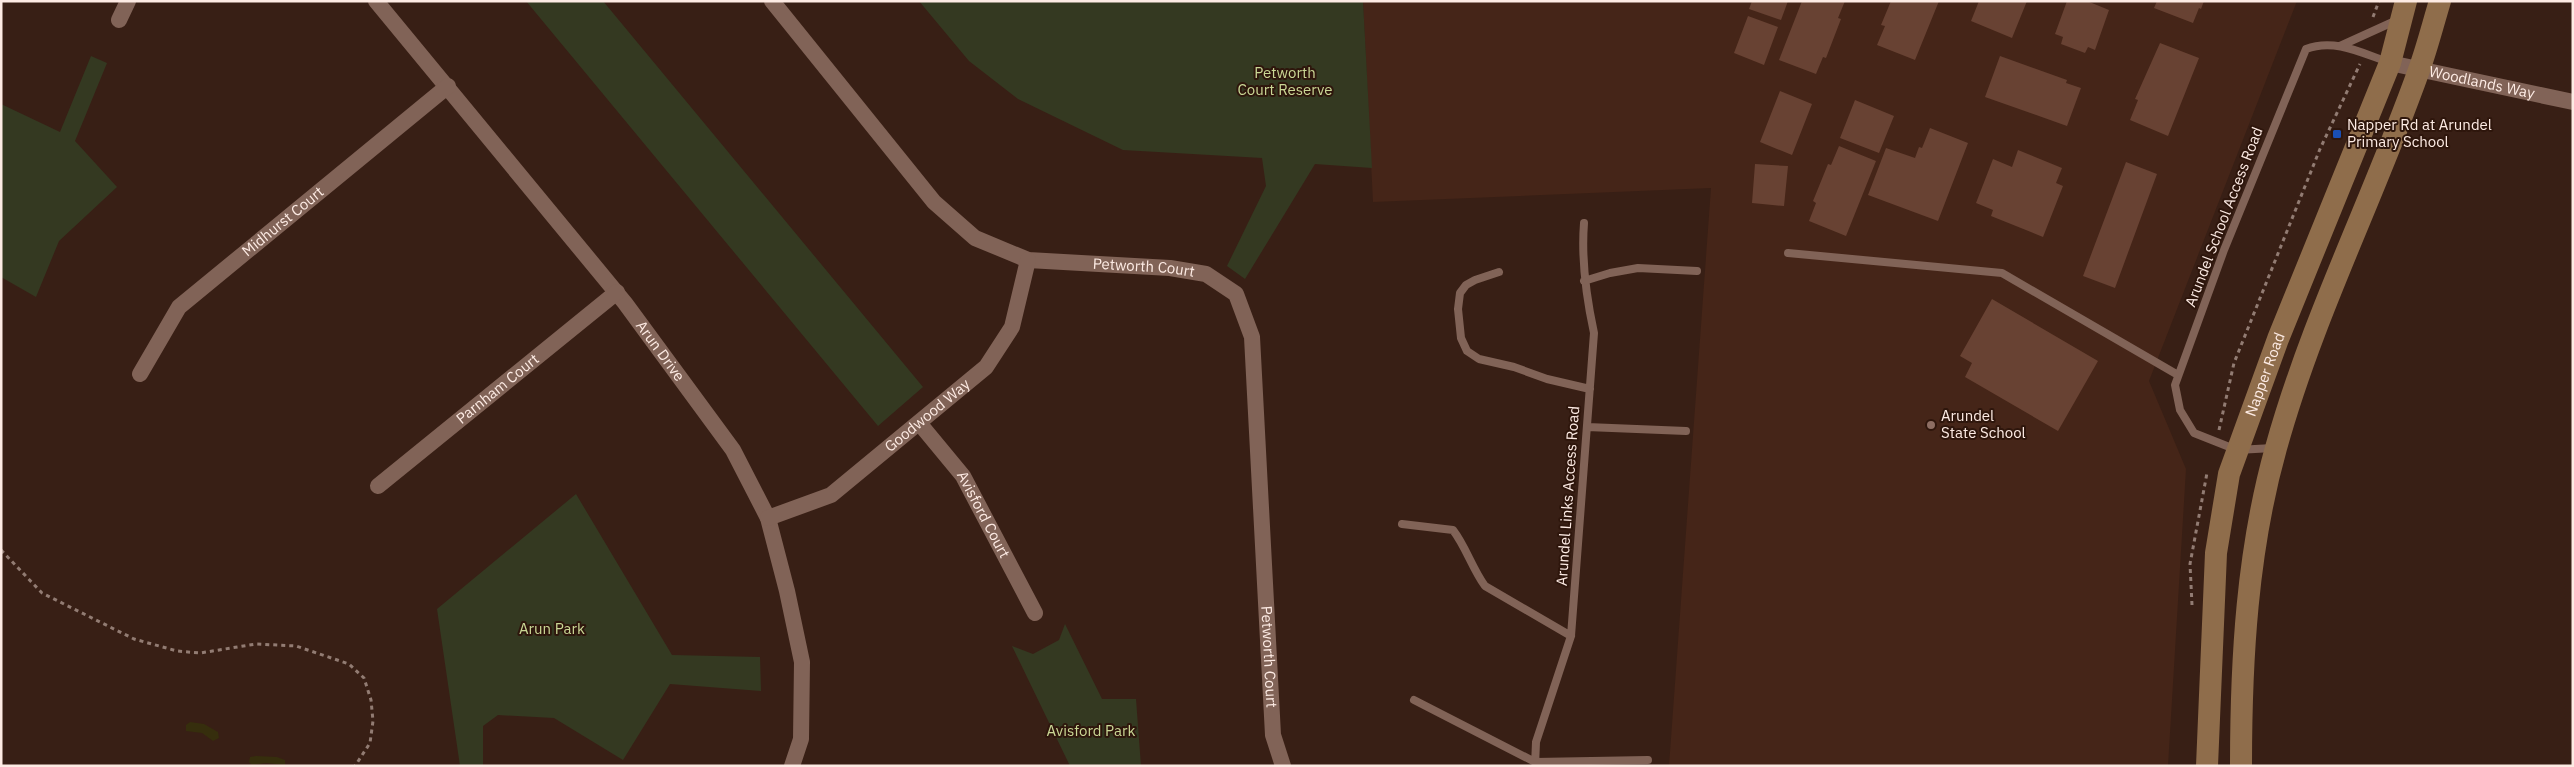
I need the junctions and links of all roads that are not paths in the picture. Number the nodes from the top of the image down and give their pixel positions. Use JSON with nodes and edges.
{"nodes":[{"id":1,"x":128,"y":1,"type":"edge"},
{"id":2,"x":376,"y":1,"type":"edge"},
{"id":3,"x":772,"y":1,"type":"edge"},
{"id":4,"x":2440,"y":1,"type":"edge"},
{"id":5,"x":2404,"y":8,"type":"edge"},
{"id":6,"x":119,"y":20,"type":"dead end"},
{"id":7,"x":2340,"y":46,"type":"junction"},
{"id":8,"x":2390,"y":63,"type":"junction"},
{"id":9,"x":2419,"y":70,"type":"junction"},
{"id":10,"x":448,"y":86,"type":"junction"},
{"id":11,"x":2573,"y":102,"type":"edge"},
{"id":12,"x":1584,"y":223,"type":"dead end"},
{"id":13,"x":1788,"y":253,"type":"dead end"},
{"id":14,"x":1028,"y":260,"type":"junction"},
{"id":15,"x":1697,"y":271,"type":"dead end"},
{"id":16,"x":1499,"y":272,"type":"dead end"},
{"id":17,"x":1584,"y":281,"type":"junction"},
{"id":18,"x":616,"y":292,"type":"junction"},
{"id":19,"x":140,"y":374,"type":"dead end"},
{"id":20,"x":2178,"y":375,"type":"junction"},
{"id":21,"x":1590,"y":389,"type":"junction"},
{"id":22,"x":920,"y":424,"type":"junction"},
{"id":23,"x":1587,"y":427,"type":"junction"},
{"id":24,"x":1686,"y":431,"type":"dead end"},
{"id":25,"x":2276,"y":448,"type":"junction"},
{"id":26,"x":2237,"y":450,"type":"junction"},
{"id":27,"x":378,"y":486,"type":"dead end"},
{"id":28,"x":768,"y":518,"type":"junction"},
{"id":29,"x":1402,"y":524,"type":"dead end"},
{"id":30,"x":1035,"y":613,"type":"dead end"},
{"id":31,"x":1571,"y":636,"type":"junction"},
{"id":32,"x":1414,"y":700,"type":"dead end"},
{"id":33,"x":1648,"y":760,"type":"dead end"},
{"id":34,"x":1535,"y":764,"type":"edge"},
{"id":35,"x":792,"y":766,"type":"edge"},
{"id":36,"x":1283,"y":766,"type":"edge"},
{"id":37,"x":2207,"y":766,"type":"edge"},
{"id":38,"x":2241,"y":766,"type":"edge"}],
"edges":[{"from":1,"to":6,"type":"street"},
{"from":2,"to":10,"type":"street","name":"Arun Drive"},
{"from":3,"to":14,"type":"street","name":"Petworth Court"},
{"from":4,"to":9,"type":"main road"},
{"from":5,"to":7,"type":"lane"},
{"from":5,"to":8,"type":"main road","name":"Napper Road"},
{"from":7,"to":8,"type":"lane","name":"Arundel School Access Road"},
{"from":7,"to":20,"type":"lane","name":"Arundel School Access Road"},
{"from":8,"to":9,"type":"street","name":"Woodlands Way"},
{"from":8,"to":26,"type":"main road","name":"Napper Road"},
{"from":9,"to":11,"type":"street","name":"Woodlands Way"},
{"from":9,"to":25,"type":"main road"},
{"from":10,"to":18,"type":"street","name":"Arun Drive"},
{"from":10,"to":19,"type":"street","name":"Midhurst Court"},
{"from":12,"to":17,"type":"lane","name":"Arundel Links Access Road"},
{"from":13,"to":20,"type":"lane"},
{"from":14,"to":22,"type":"street","name":"Goodwood Way"},
{"from":14,"to":36,"type":"street","name":"Petworth Court"},
{"from":15,"to":17,"type":"lane"},
{"from":16,"to":21,"type":"lane"},
{"from":17,"to":21,"type":"lane","name":"Arundel Links Access Road"},
{"from":18,"to":27,"type":"street","name":"Parnham Court"},
{"from":18,"to":28,"type":"street","name":"Arun Drive"},
{"from":20,"to":26,"type":"lane","name":"Arundel School Access Road"},
{"from":21,"to":23,"type":"lane","name":"Arundel Links Access Road"},
{"from":22,"to":28,"type":"street","name":"Goodwood Way"},
{"from":22,"to":30,"type":"street","name":"Avisford Court"},
{"from":23,"to":24,"type":"lane"},
{"from":23,"to":31,"type":"lane","name":"Arundel Links Access Road"},
{"from":25,"to":26,"type":"lane"},
{"from":25,"to":38,"type":"main road"},
{"from":26,"to":37,"type":"main road","name":"Napper Road"},
{"from":28,"to":35,"type":"street","name":"Arun Drive"},
{"from":29,"to":31,"type":"lane"},
{"from":31,"to":34,"type":"lane","name":"Arundel Links Access Road"},
{"from":32,"to":34,"type":"lane"},
{"from":33,"to":34,"type":"lane"}]}
